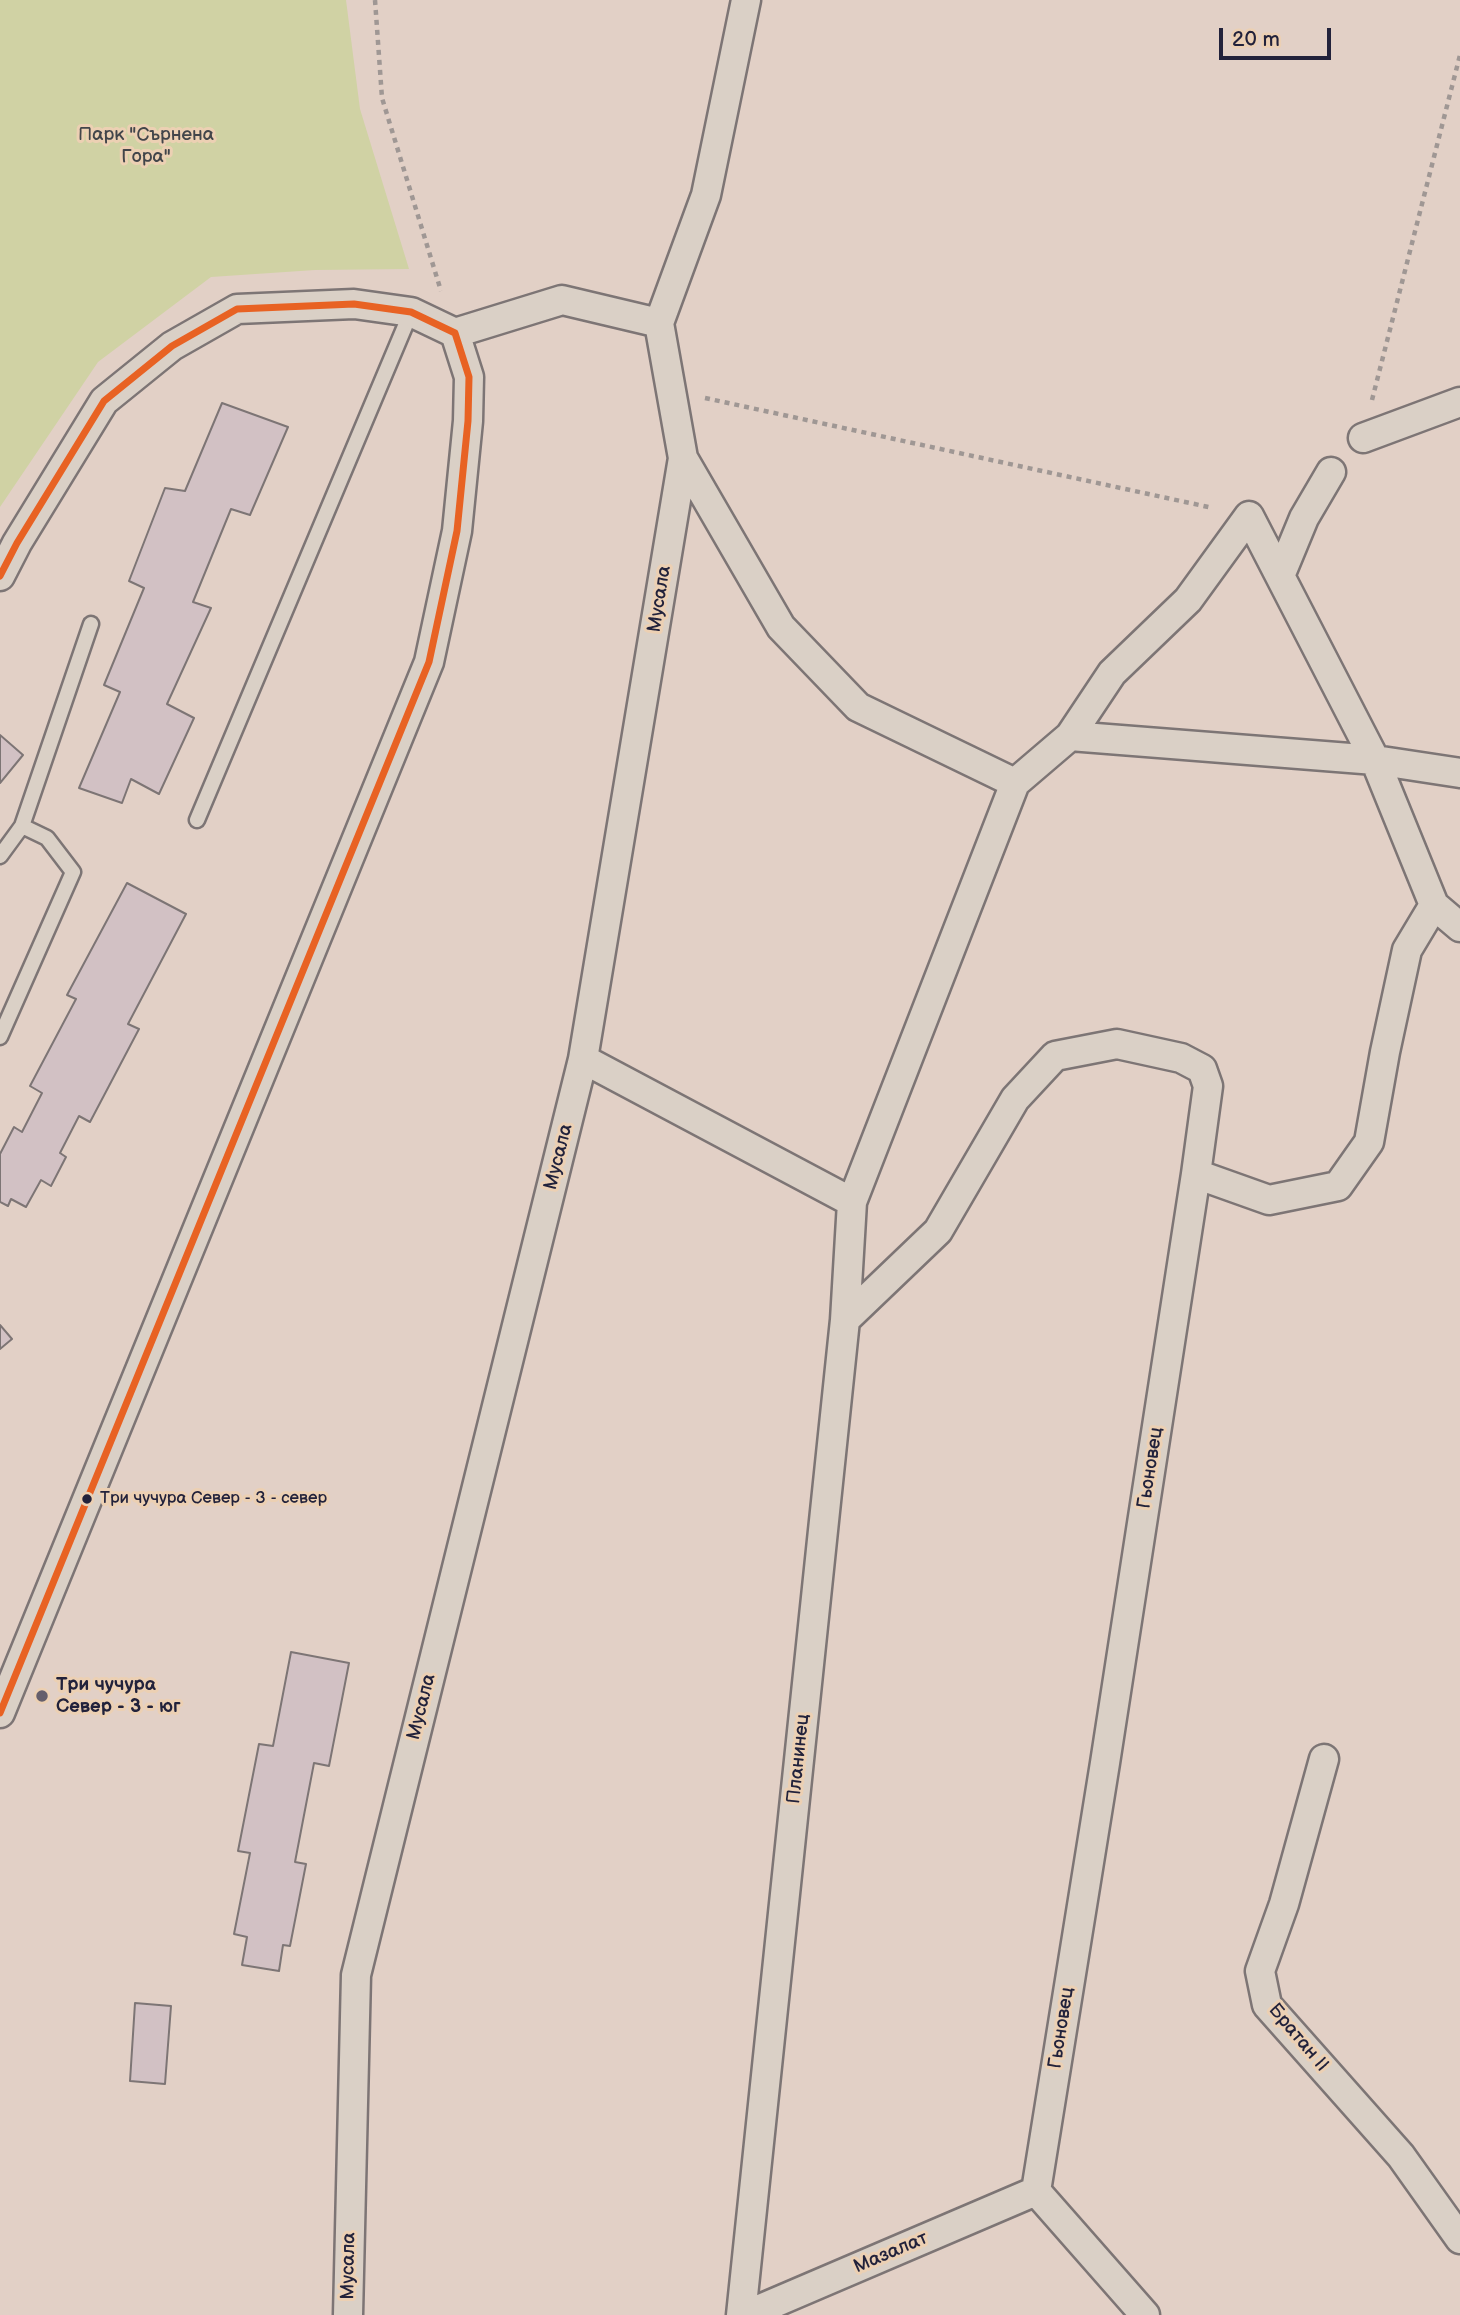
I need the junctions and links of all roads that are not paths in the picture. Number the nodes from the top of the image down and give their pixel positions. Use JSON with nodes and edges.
{"nodes":[{"id":1,"x":746,"y":0,"type":"edge"},
{"id":2,"x":411,"y":312,"type":"junction"},
{"id":3,"x":659,"y":323,"type":"junction"},
{"id":4,"x":455,"y":334,"type":"junction"},
{"id":5,"x":1460,"y":402,"type":"edge"},
{"id":6,"x":1363,"y":438,"type":"road end"},
{"id":7,"x":683,"y":458,"type":"junction"},
{"id":8,"x":1331,"y":472,"type":"dead end"},
{"id":9,"x":0,"y":576,"type":"edge"},
{"id":10,"x":1280,"y":576,"type":"junction"},
{"id":11,"x":91,"y":624,"type":"dead end"},
{"id":12,"x":1070,"y":736,"type":"junction"},
{"id":13,"x":1375,"y":760,"type":"junction"},
{"id":14,"x":1460,"y":773,"type":"edge"},
{"id":15,"x":1015,"y":783,"type":"junction"},
{"id":16,"x":197,"y":820,"type":"dead end"},
{"id":17,"x":22,"y":826,"type":"junction"},
{"id":18,"x":0,"y":856,"type":"edge"},
{"id":19,"x":1434,"y":905,"type":"junction"},
{"id":20,"x":1460,"y":927,"type":"edge"},
{"id":21,"x":0,"y":1037,"type":"edge"},
{"id":22,"x":583,"y":1059,"type":"junction"},
{"id":23,"x":1196,"y":1174,"type":"junction"},
{"id":24,"x":852,"y":1202,"type":"junction"},
{"id":25,"x":845,"y":1320,"type":"junction"},
{"id":26,"x":0,"y":1713,"type":"edge"},
{"id":27,"x":1324,"y":1759,"type":"dead end"},
{"id":28,"x":1036,"y":2191,"type":"junction"},
{"id":29,"x":1460,"y":2239,"type":"edge"},
{"id":30,"x":348,"y":2315,"type":"edge"},
{"id":31,"x":744,"y":2315,"type":"edge"},
{"id":32,"x":1145,"y":2315,"type":"edge"}],
"edges":[{"from":1,"to":3,"type":"street","name":"Мусала"},
{"from":2,"to":4,"type":"street"},
{"from":2,"to":9,"type":"street"},
{"from":2,"to":16,"type":"lane"},
{"from":3,"to":4,"type":"street"},
{"from":3,"to":7,"type":"street","name":"Мусала"},
{"from":4,"to":26,"type":"street"},
{"from":5,"to":6,"type":"street"},
{"from":7,"to":15,"type":"street"},
{"from":7,"to":22,"type":"street","name":"Мусала"},
{"from":8,"to":10,"type":"street"},
{"from":10,"to":12,"type":"street"},
{"from":10,"to":13,"type":"street"},
{"from":11,"to":17,"type":"lane"},
{"from":12,"to":13,"type":"street"},
{"from":12,"to":15,"type":"street"},
{"from":13,"to":14,"type":"street"},
{"from":13,"to":19,"type":"street"},
{"from":15,"to":24,"type":"street","name":"Планинец"},
{"from":17,"to":18,"type":"lane"},
{"from":17,"to":21,"type":"lane"},
{"from":19,"to":20,"type":"street"},
{"from":19,"to":23,"type":"street"},
{"from":22,"to":24,"type":"street"},
{"from":22,"to":30,"type":"street","name":"Мусала"},
{"from":23,"to":25,"type":"street","name":"Гьоновец"},
{"from":23,"to":28,"type":"street","name":"Гьоновец"},
{"from":24,"to":25,"type":"street","name":"Планинец"},
{"from":25,"to":31,"type":"street","name":"Планинец"},
{"from":27,"to":29,"type":"street","name":"Братан ІІ"},
{"from":28,"to":31,"type":"street","name":"Мазалат"},
{"from":28,"to":32,"type":"street"}]}
